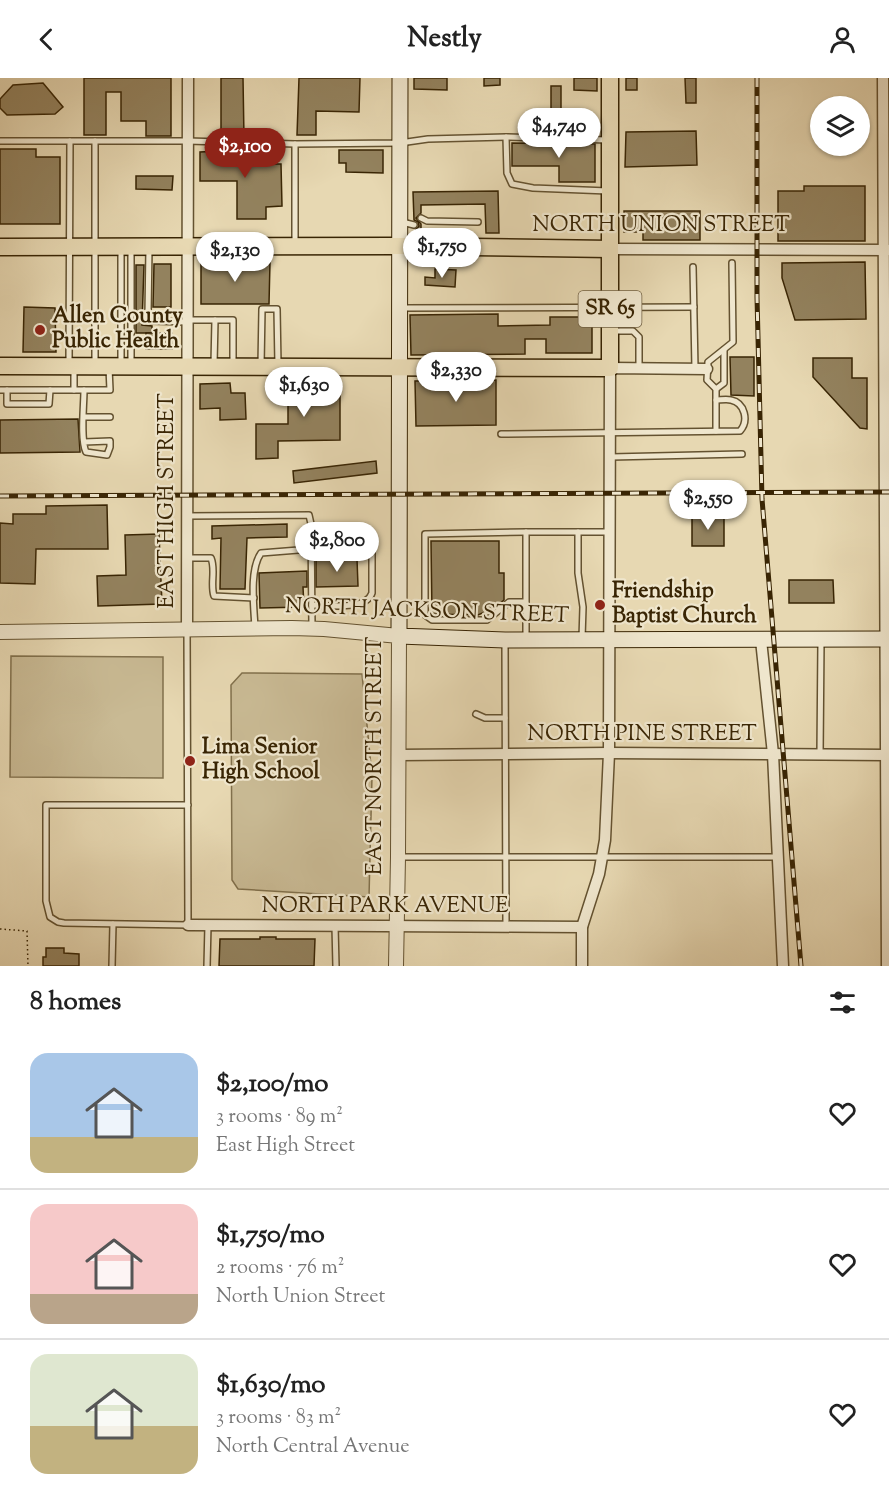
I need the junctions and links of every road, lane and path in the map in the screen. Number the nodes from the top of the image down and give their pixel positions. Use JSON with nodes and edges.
{"nodes":[{"id":1,"x":188,"y":78,"type":"edge"},
{"id":2,"x":400,"y":78,"type":"edge"},
{"id":3,"x":610,"y":78,"type":"edge"},
{"id":4,"x":883,"y":78,"type":"edge"},
{"id":5,"x":506,"y":137,"type":"junction"},
{"id":6,"x":610,"y":140,"type":"junction"},
{"id":7,"x":886,"y":140,"type":"edge"},
{"id":8,"x":0,"y":141,"type":"edge"},
{"id":9,"x":70,"y":141,"type":"junction"},
{"id":10,"x":95,"y":141,"type":"junction"},
{"id":11,"x":188,"y":141,"type":"junction"},
{"id":12,"x":400,"y":142,"type":"junction"},
{"id":13,"x":295,"y":144,"type":"junction"},
{"id":14,"x":610,"y":191,"type":"junction"},
{"id":15,"x":423,"y":222,"type":"dead end"},
{"id":16,"x":478,"y":222,"type":"dead end"},
{"id":17,"x":400,"y":246,"type":"junction"},
{"id":18,"x":0,"y":247,"type":"edge"},
{"id":19,"x":187,"y":247,"type":"junction"},
{"id":20,"x":295,"y":247,"type":"junction"},
{"id":21,"x":69,"y":248,"type":"junction"},
{"id":22,"x":94,"y":248,"type":"junction"},
{"id":23,"x":126,"y":248,"type":"junction"},
{"id":24,"x":149,"y":248,"type":"junction"},
{"id":25,"x":610,"y":249,"type":"junction"},
{"id":26,"x":886,"y":250,"type":"edge"},
{"id":27,"x":732,"y":263,"type":"dead end"},
{"id":28,"x":693,"y":267,"type":"dead end"},
{"id":29,"x":610,"y":307,"type":"junction"},
{"id":30,"x":694,"y":307,"type":"junction"},
{"id":31,"x":400,"y":308,"type":"junction"},
{"id":32,"x":215,"y":320,"type":"junction"},
{"id":33,"x":187,"y":321,"type":"junction"},
{"id":34,"x":610,"y":331,"type":"junction"},
{"id":35,"x":724,"y":350,"type":"junction"},
{"id":36,"x":887,"y":359,"type":"edge"},
{"id":37,"x":0,"y":366,"type":"edge"},
{"id":38,"x":71,"y":366,"type":"junction"},
{"id":39,"x":114,"y":366,"type":"junction"},
{"id":40,"x":187,"y":366,"type":"junction"},
{"id":41,"x":233,"y":366,"type":"junction"},
{"id":42,"x":269,"y":366,"type":"junction"},
{"id":43,"x":214,"y":367,"type":"junction"},
{"id":44,"x":400,"y":367,"type":"junction"},
{"id":45,"x":610,"y":368,"type":"junction"},
{"id":46,"x":639,"y":368,"type":"junction"},
{"id":47,"x":695,"y":369,"type":"junction"},
{"id":48,"x":707,"y":369,"type":"junction"},
{"id":49,"x":716,"y":389,"type":"junction"},
{"id":50,"x":0,"y":390,"type":"edge"},
{"id":51,"x":7,"y":390,"type":"junction"},
{"id":52,"x":50,"y":390,"type":"junction"},
{"id":53,"x":74,"y":390,"type":"junction"},
{"id":54,"x":84,"y":390,"type":"junction"},
{"id":55,"x":716,"y":400,"type":"junction"},
{"id":56,"x":84,"y":417,"type":"junction"},
{"id":57,"x":110,"y":417,"type":"dead end"},
{"id":58,"x":717,"y":431,"type":"junction"},
{"id":59,"x":612,"y":433,"type":"junction"},
{"id":60,"x":501,"y":434,"type":"dead end"},
{"id":61,"x":84,"y":441,"type":"junction"},
{"id":62,"x":742,"y":454,"type":"dead end"},
{"id":63,"x":611,"y":458,"type":"junction"},
{"id":64,"x":187,"y":516,"type":"junction"},
{"id":65,"x":526,"y":532,"type":"junction"},
{"id":66,"x":578,"y":532,"type":"junction"},
{"id":67,"x":611,"y":532,"type":"junction"},
{"id":68,"x":312,"y":546,"type":"junction"},
{"id":69,"x":187,"y":558,"type":"junction"},
{"id":70,"x":254,"y":598,"type":"junction"},
{"id":71,"x":525,"y":602,"type":"junction"},
{"id":72,"x":312,"y":605,"type":"junction"},
{"id":73,"x":255,"y":628,"type":"junction"},
{"id":74,"x":187,"y":629,"type":"junction"},
{"id":75,"x":312,"y":629,"type":"junction"},
{"id":76,"x":0,"y":632,"type":"edge"},
{"id":77,"x":399,"y":636,"type":"junction"},
{"id":78,"x":820,"y":639,"type":"junction"},
{"id":79,"x":887,"y":639,"type":"edge"},
{"id":80,"x":505,"y":640,"type":"junction"},
{"id":81,"x":526,"y":640,"type":"junction"},
{"id":82,"x":582,"y":640,"type":"junction"},
{"id":83,"x":610,"y":640,"type":"junction"},
{"id":84,"x":761,"y":640,"type":"junction"},
{"id":85,"x":476,"y":714,"type":"dead end"},
{"id":86,"x":505,"y":718,"type":"junction"},
{"id":87,"x":609,"y":753,"type":"junction"},
{"id":88,"x":505,"y":754,"type":"junction"},
{"id":89,"x":773,"y":754,"type":"junction"},
{"id":90,"x":820,"y":754,"type":"junction"},
{"id":91,"x":399,"y":755,"type":"junction"},
{"id":92,"x":886,"y":755,"type":"junction"},
{"id":93,"x":887,"y":800,"type":"edge"},
{"id":94,"x":188,"y":805,"type":"junction"},
{"id":95,"x":398,"y":857,"type":"junction"},
{"id":96,"x":506,"y":857,"type":"junction"},
{"id":97,"x":602,"y":857,"type":"junction"},
{"id":98,"x":778,"y":857,"type":"junction"},
{"id":99,"x":888,"y":882,"type":"edge"},
{"id":100,"x":113,"y":924,"type":"junction"},
{"id":101,"x":188,"y":925,"type":"junction"},
{"id":102,"x":208,"y":925,"type":"junction"},
{"id":103,"x":396,"y":925,"type":"junction"},
{"id":104,"x":335,"y":926,"type":"junction"},
{"id":105,"x":506,"y":926,"type":"junction"},
{"id":106,"x":582,"y":927,"type":"junction"},
{"id":107,"x":0,"y":929,"type":"edge"},
{"id":108,"x":28,"y":966,"type":"edge"},
{"id":109,"x":112,"y":966,"type":"edge"},
{"id":110,"x":207,"y":966,"type":"edge"},
{"id":111,"x":336,"y":966,"type":"edge"},
{"id":112,"x":396,"y":966,"type":"edge"},
{"id":113,"x":582,"y":966,"type":"edge"},
{"id":114,"x":783,"y":966,"type":"edge"},
{"id":115,"x":886,"y":966,"type":"edge"}],
"edges":[{"from":1,"to":11,"type":"street","name":"EAST HIGH STREET"},
{"from":2,"to":12,"type":"main road","name":"EAST NORTH STREET"},
{"from":3,"to":6,"type":"main road","number":"SR 65"},
{"from":4,"to":7,"type":"street"},
{"from":5,"to":6,"type":"lane"},
{"from":5,"to":12,"type":"lane"},
{"from":5,"to":14,"type":"lane"},
{"from":6,"to":14,"type":"main road","number":"SR 65"},
{"from":7,"to":26,"type":"street"},
{"from":8,"to":9,"type":"lane"},
{"from":9,"to":10,"type":"lane"},
{"from":9,"to":21,"type":"lane"},
{"from":10,"to":11,"type":"lane"},
{"from":10,"to":22,"type":"lane"},
{"from":11,"to":13,"type":"lane"},
{"from":11,"to":19,"type":"street","name":"EAST HIGH STREET"},
{"from":12,"to":13,"type":"lane"},
{"from":12,"to":17,"type":"main road","name":"EAST NORTH STREET"},
{"from":13,"to":20,"type":"lane"},
{"from":14,"to":25,"type":"main road","number":"SR 65"},
{"from":15,"to":16,"type":"lane"},
{"from":17,"to":20,"type":"main road","name":"NORTH UNION STREET"},
{"from":17,"to":25,"type":"main road","name":"NORTH UNION STREET"},
{"from":17,"to":31,"type":"main road","name":"EAST NORTH STREET"},
{"from":18,"to":21,"type":"main road","name":"NORTH UNION STREET"},
{"from":19,"to":20,"type":"main road","name":"NORTH UNION STREET"},
{"from":19,"to":24,"type":"main road","name":"NORTH UNION STREET"},
{"from":19,"to":33,"type":"street","name":"EAST HIGH STREET"},
{"from":21,"to":22,"type":"main road","name":"NORTH UNION STREET"},
{"from":21,"to":38,"type":"lane"},
{"from":22,"to":23,"type":"main road","name":"NORTH UNION STREET"},
{"from":22,"to":39,"type":"lane"},
{"from":23,"to":24,"type":"main road","name":"NORTH UNION STREET"},
{"from":23,"to":39,"type":"lane"},
{"from":23,"to":39,"type":"lane"},
{"from":24,"to":33,"type":"lane"},
{"from":25,"to":26,"type":"street","name":"NORTH UNION STREET"},
{"from":25,"to":29,"type":"main road","number":"SR 65"},
{"from":26,"to":36,"type":"street"},
{"from":27,"to":35,"type":"lane"},
{"from":28,"to":30,"type":"lane"},
{"from":29,"to":30,"type":"lane"},
{"from":29,"to":31,"type":"lane"},
{"from":29,"to":34,"type":"main road","number":"SR 65"},
{"from":30,"to":47,"type":"lane"},
{"from":31,"to":44,"type":"main road","name":"EAST NORTH STREET"},
{"from":32,"to":33,"type":"lane"},
{"from":32,"to":41,"type":"lane"},
{"from":32,"to":43,"type":"lane"},
{"from":33,"to":40,"type":"street","name":"EAST HIGH STREET"},
{"from":34,"to":45,"type":"main road","number":"SR 65"},
{"from":34,"to":46,"type":"lane"},
{"from":35,"to":48,"type":"lane"},
{"from":35,"to":49,"type":"lane"},
{"from":36,"to":79,"type":"street"},
{"from":37,"to":38,"type":"main road"},
{"from":38,"to":39,"type":"main road"},
{"from":38,"to":53,"type":"lane"},
{"from":39,"to":40,"type":"main road"},
{"from":39,"to":54,"type":"lane"},
{"from":40,"to":43,"type":"main road"},
{"from":40,"to":64,"type":"street","name":"EAST HIGH STREET"},
{"from":41,"to":42,"type":"main road"},
{"from":41,"to":43,"type":"main road"},
{"from":42,"to":42,"type":"lane"},
{"from":42,"to":44,"type":"main road"},
{"from":44,"to":45,"type":"main road"},
{"from":44,"to":77,"type":"main road","name":"EAST NORTH STREET"},
{"from":45,"to":46,"type":"street"},
{"from":45,"to":59,"type":"street"},
{"from":46,"to":47,"type":"street"},
{"from":47,"to":48,"type":"street"},
{"from":48,"to":49,"type":"lane"},
{"from":49,"to":55,"type":"lane"},
{"from":50,"to":51,"type":"lane"},
{"from":51,"to":52,"type":"lane"},
{"from":51,"to":52,"type":"lane"},
{"from":52,"to":53,"type":"lane"},
{"from":53,"to":54,"type":"lane"},
{"from":54,"to":56,"type":"lane"},
{"from":55,"to":58,"type":"lane"},
{"from":55,"to":58,"type":"lane"},
{"from":56,"to":57,"type":"lane"},
{"from":56,"to":61,"type":"lane"},
{"from":58,"to":59,"type":"lane"},
{"from":59,"to":60,"type":"lane"},
{"from":59,"to":63,"type":"street"},
{"from":61,"to":61,"type":"lane"},
{"from":62,"to":63,"type":"lane"},
{"from":63,"to":67,"type":"street"},
{"from":64,"to":68,"type":"lane"},
{"from":64,"to":69,"type":"street","name":"EAST HIGH STREET"},
{"from":65,"to":66,"type":"lane"},
{"from":65,"to":71,"type":"lane"},
{"from":65,"to":71,"type":"lane"},
{"from":66,"to":67,"type":"lane"},
{"from":66,"to":82,"type":"lane"},
{"from":67,"to":83,"type":"street"},
{"from":68,"to":70,"type":"lane"},
{"from":68,"to":72,"type":"lane"},
{"from":68,"to":72,"type":"lane"},
{"from":69,"to":70,"type":"lane"},
{"from":69,"to":74,"type":"street","name":"EAST HIGH STREET"},
{"from":70,"to":73,"type":"lane"},
{"from":71,"to":81,"type":"lane"},
{"from":72,"to":75,"type":"lane"},
{"from":73,"to":74,"type":"street","name":"NORTH JACKSON STREET"},
{"from":73,"to":75,"type":"street","name":"NORTH JACKSON STREET"},
{"from":74,"to":76,"type":"street","name":"NORTH JACKSON STREET"},
{"from":74,"to":94,"type":"lane","name":"EAST HIGH STREET"},
{"from":75,"to":77,"type":"street","name":"NORTH JACKSON STREET"},
{"from":77,"to":80,"type":"main road","name":"NORTH JACKSON STREET"},
{"from":77,"to":91,"type":"street","name":"EAST NORTH STREET"},
{"from":78,"to":79,"type":"main road","name":"NORTH JACKSON STREET"},
{"from":78,"to":84,"type":"main road","name":"NORTH JACKSON STREET"},
{"from":78,"to":90,"type":"lane"},
{"from":79,"to":92,"type":"street"},
{"from":80,"to":81,"type":"main road","name":"NORTH JACKSON STREET"},
{"from":80,"to":86,"type":"lane"},
{"from":81,"to":82,"type":"main road","name":"NORTH JACKSON STREET"},
{"from":82,"to":83,"type":"main road","name":"NORTH JACKSON STREET"},
{"from":83,"to":84,"type":"main road","name":"NORTH JACKSON STREET"},
{"from":83,"to":87,"type":"street"},
{"from":84,"to":89,"type":"street"},
{"from":85,"to":86,"type":"lane"},
{"from":86,"to":88,"type":"lane"},
{"from":87,"to":88,"type":"street","name":"NORTH PINE STREET"},
{"from":87,"to":89,"type":"street","name":"NORTH PINE STREET"},
{"from":87,"to":97,"type":"street"},
{"from":88,"to":91,"type":"street","name":"NORTH PINE STREET"},
{"from":88,"to":96,"type":"lane"},
{"from":89,"to":90,"type":"street","name":"NORTH PINE STREET"},
{"from":89,"to":98,"type":"street"},
{"from":90,"to":92,"type":"street","name":"NORTH PINE STREET"},
{"from":91,"to":95,"type":"street","name":"EAST NORTH STREET"},
{"from":92,"to":93,"type":"street"},
{"from":93,"to":99,"type":"street"},
{"from":94,"to":100,"type":"lane"},
{"from":94,"to":101,"type":"lane","name":"EAST HIGH STREET"},
{"from":95,"to":96,"type":"lane"},
{"from":95,"to":103,"type":"street","name":"EAST NORTH STREET"},
{"from":96,"to":97,"type":"lane"},
{"from":96,"to":105,"type":"lane"},
{"from":97,"to":98,"type":"lane"},
{"from":97,"to":106,"type":"street"},
{"from":98,"to":114,"type":"street"},
{"from":99,"to":115,"type":"street"},
{"from":100,"to":101,"type":"lane"},
{"from":100,"to":109,"type":"lane"},
{"from":101,"to":102,"type":"street","name":"NORTH PARK AVENUE"},
{"from":102,"to":104,"type":"street","name":"NORTH PARK AVENUE"},
{"from":102,"to":110,"type":"lane"},
{"from":103,"to":104,"type":"street","name":"NORTH PARK AVENUE"},
{"from":103,"to":105,"type":"street","name":"NORTH PARK AVENUE"},
{"from":103,"to":112,"type":"street","name":"EAST NORTH STREET"},
{"from":104,"to":111,"type":"lane"},
{"from":105,"to":106,"type":"street","name":"NORTH PARK AVENUE"},
{"from":106,"to":113,"type":"street"},
{"from":107,"to":108,"type":"path"}]}
